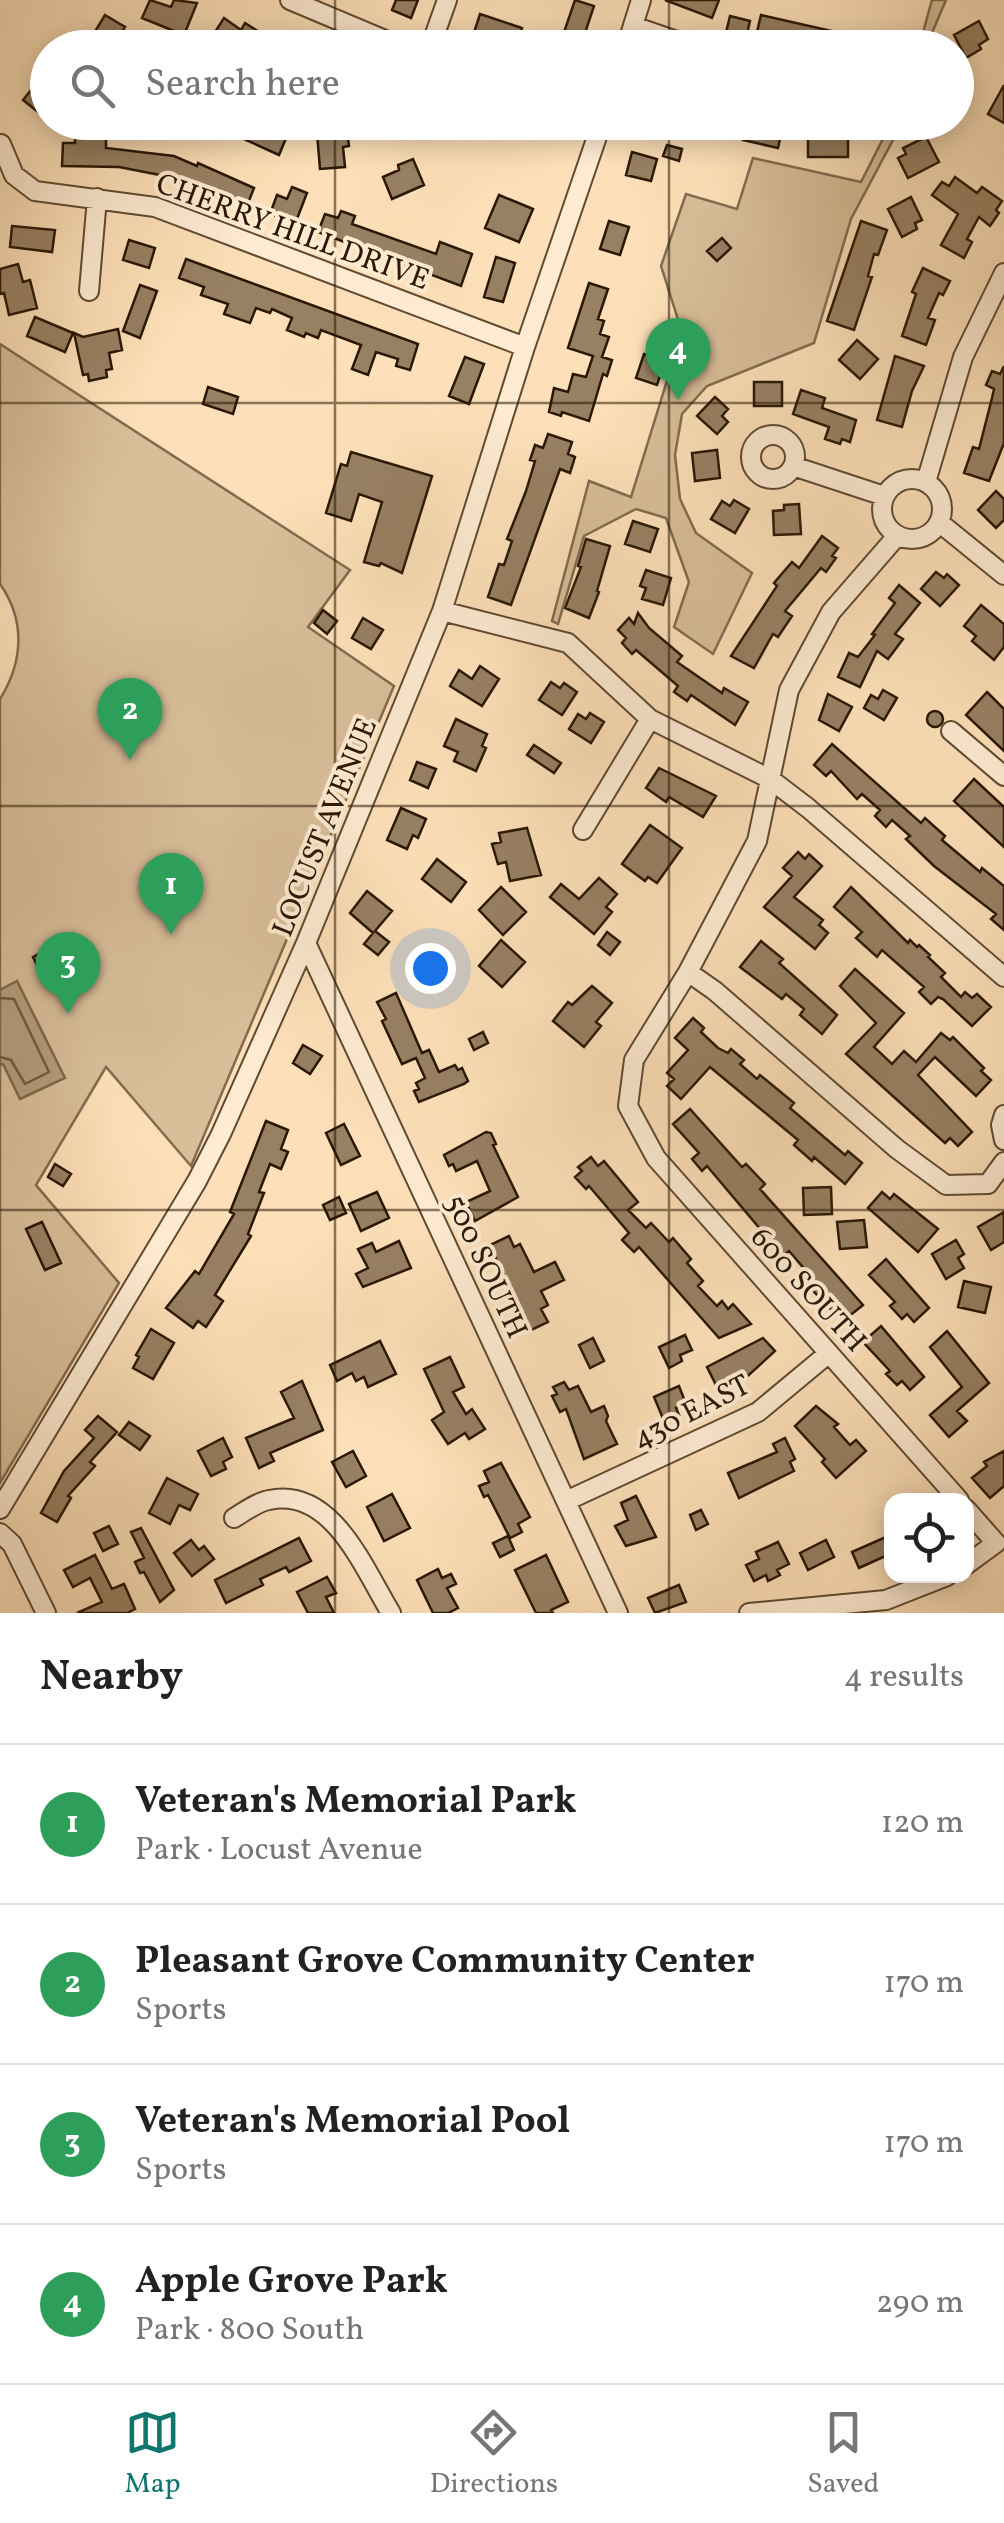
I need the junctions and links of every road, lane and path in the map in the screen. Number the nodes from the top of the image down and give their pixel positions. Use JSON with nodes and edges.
{"nodes":[{"id":1,"x":290,"y":0,"type":"edge"},
{"id":2,"x":447,"y":0,"type":"edge"},
{"id":3,"x":641,"y":0,"type":"edge"},
{"id":4,"x":633,"y":26,"type":"junction"},
{"id":5,"x":361,"y":30,"type":"edge"},
{"id":6,"x":436,"y":30,"type":"edge"},
{"id":7,"x":632,"y":30,"type":"edge"},
{"id":8,"x":645,"y":30,"type":"edge"},
{"id":9,"x":596,"y":140,"type":"edge"},
{"id":10,"x":1,"y":144,"type":"edge"},
{"id":11,"x":98,"y":198,"type":"junction"},
{"id":12,"x":1004,"y":273,"type":"edge"},
{"id":13,"x":89,"y":291,"type":"dead end"},
{"id":14,"x":525,"y":346,"type":"junction"},
{"id":15,"x":794,"y":466,"type":"dead end"},
{"id":16,"x":926,"y":482,"type":"junction"},
{"id":17,"x":884,"y":496,"type":"junction"},
{"id":18,"x":940,"y":523,"type":"junction"},
{"id":19,"x":897,"y":536,"type":"junction"},
{"id":20,"x":1004,"y":575,"type":"edge"},
{"id":21,"x":442,"y":612,"type":"junction"},
{"id":22,"x":650,"y":720,"type":"junction"},
{"id":23,"x":951,"y":731,"type":"dead end"},
{"id":24,"x":1004,"y":776,"type":"edge"},
{"id":25,"x":770,"y":780,"type":"junction"},
{"id":26,"x":583,"y":830,"type":"dead end"},
{"id":27,"x":306,"y":943,"type":"junction"},
{"id":28,"x":688,"y":972,"type":"junction"},
{"id":29,"x":1004,"y":978,"type":"edge"},
{"id":30,"x":1004,"y":1116,"type":"edge"},
{"id":31,"x":1004,"y":1140,"type":"edge"},
{"id":32,"x":1004,"y":1162,"type":"edge"},
{"id":33,"x":829,"y":1353,"type":"junction"},
{"id":34,"x":954,"y":1493,"type":"edge"},
{"id":35,"x":566,"y":1501,"type":"junction"},
{"id":36,"x":0,"y":1508,"type":"edge"},
{"id":37,"x":234,"y":1518,"type":"dead end"},
{"id":38,"x":974,"y":1518,"type":"edge"},
{"id":39,"x":0,"y":1533,"type":"edge"},
{"id":40,"x":974,"y":1559,"type":"edge"},
{"id":41,"x":928,"y":1583,"type":"edge"},
{"id":42,"x":613,"y":1611,"type":"edge"},
{"id":43,"x":46,"y":1613,"type":"edge"},
{"id":44,"x":391,"y":1613,"type":"edge"},
{"id":45,"x":749,"y":1613,"type":"edge"}],
"edges":[{"from":1,"to":5,"type":"street"},
{"from":2,"to":6,"type":"street"},
{"from":3,"to":4,"type":"street"},
{"from":4,"to":7,"type":"street"},
{"from":4,"to":8,"type":"street"},
{"from":9,"to":14,"type":"street","name":"LOCUST AVENUE"},
{"from":10,"to":11,"type":"street","name":"CHERRY HILL DRIVE"},
{"from":11,"to":13,"type":"street"},
{"from":11,"to":14,"type":"street","name":"CHERRY HILL DRIVE"},
{"from":12,"to":16,"type":"street"},
{"from":14,"to":21,"type":"street","name":"LOCUST AVENUE"},
{"from":15,"to":17,"type":"street"},
{"from":16,"to":17,"type":"street"},
{"from":16,"to":18,"type":"street"},
{"from":17,"to":19,"type":"street"},
{"from":18,"to":19,"type":"street"},
{"from":18,"to":20,"type":"street"},
{"from":19,"to":25,"type":"street"},
{"from":21,"to":22,"type":"street"},
{"from":21,"to":27,"type":"street","name":"LOCUST AVENUE"},
{"from":22,"to":25,"type":"street"},
{"from":22,"to":26,"type":"street"},
{"from":23,"to":24,"type":"street"},
{"from":25,"to":28,"type":"street"},
{"from":25,"to":29,"type":"street"},
{"from":27,"to":35,"type":"street","name":"500 SOUTH"},
{"from":27,"to":36,"type":"street","name":"LOCUST AVENUE"},
{"from":28,"to":32,"type":"street"},
{"from":28,"to":33,"type":"street","name":"600 SOUTH"},
{"from":30,"to":31,"type":"street"},
{"from":33,"to":34,"type":"street","name":"600 SOUTH"},
{"from":33,"to":35,"type":"street","name":"430 EAST"},
{"from":35,"to":42,"type":"street","name":"500 SOUTH"},
{"from":37,"to":44,"type":"street"},
{"from":38,"to":40,"type":"street"},
{"from":39,"to":43,"type":"street"},
{"from":41,"to":45,"type":"street"}]}
